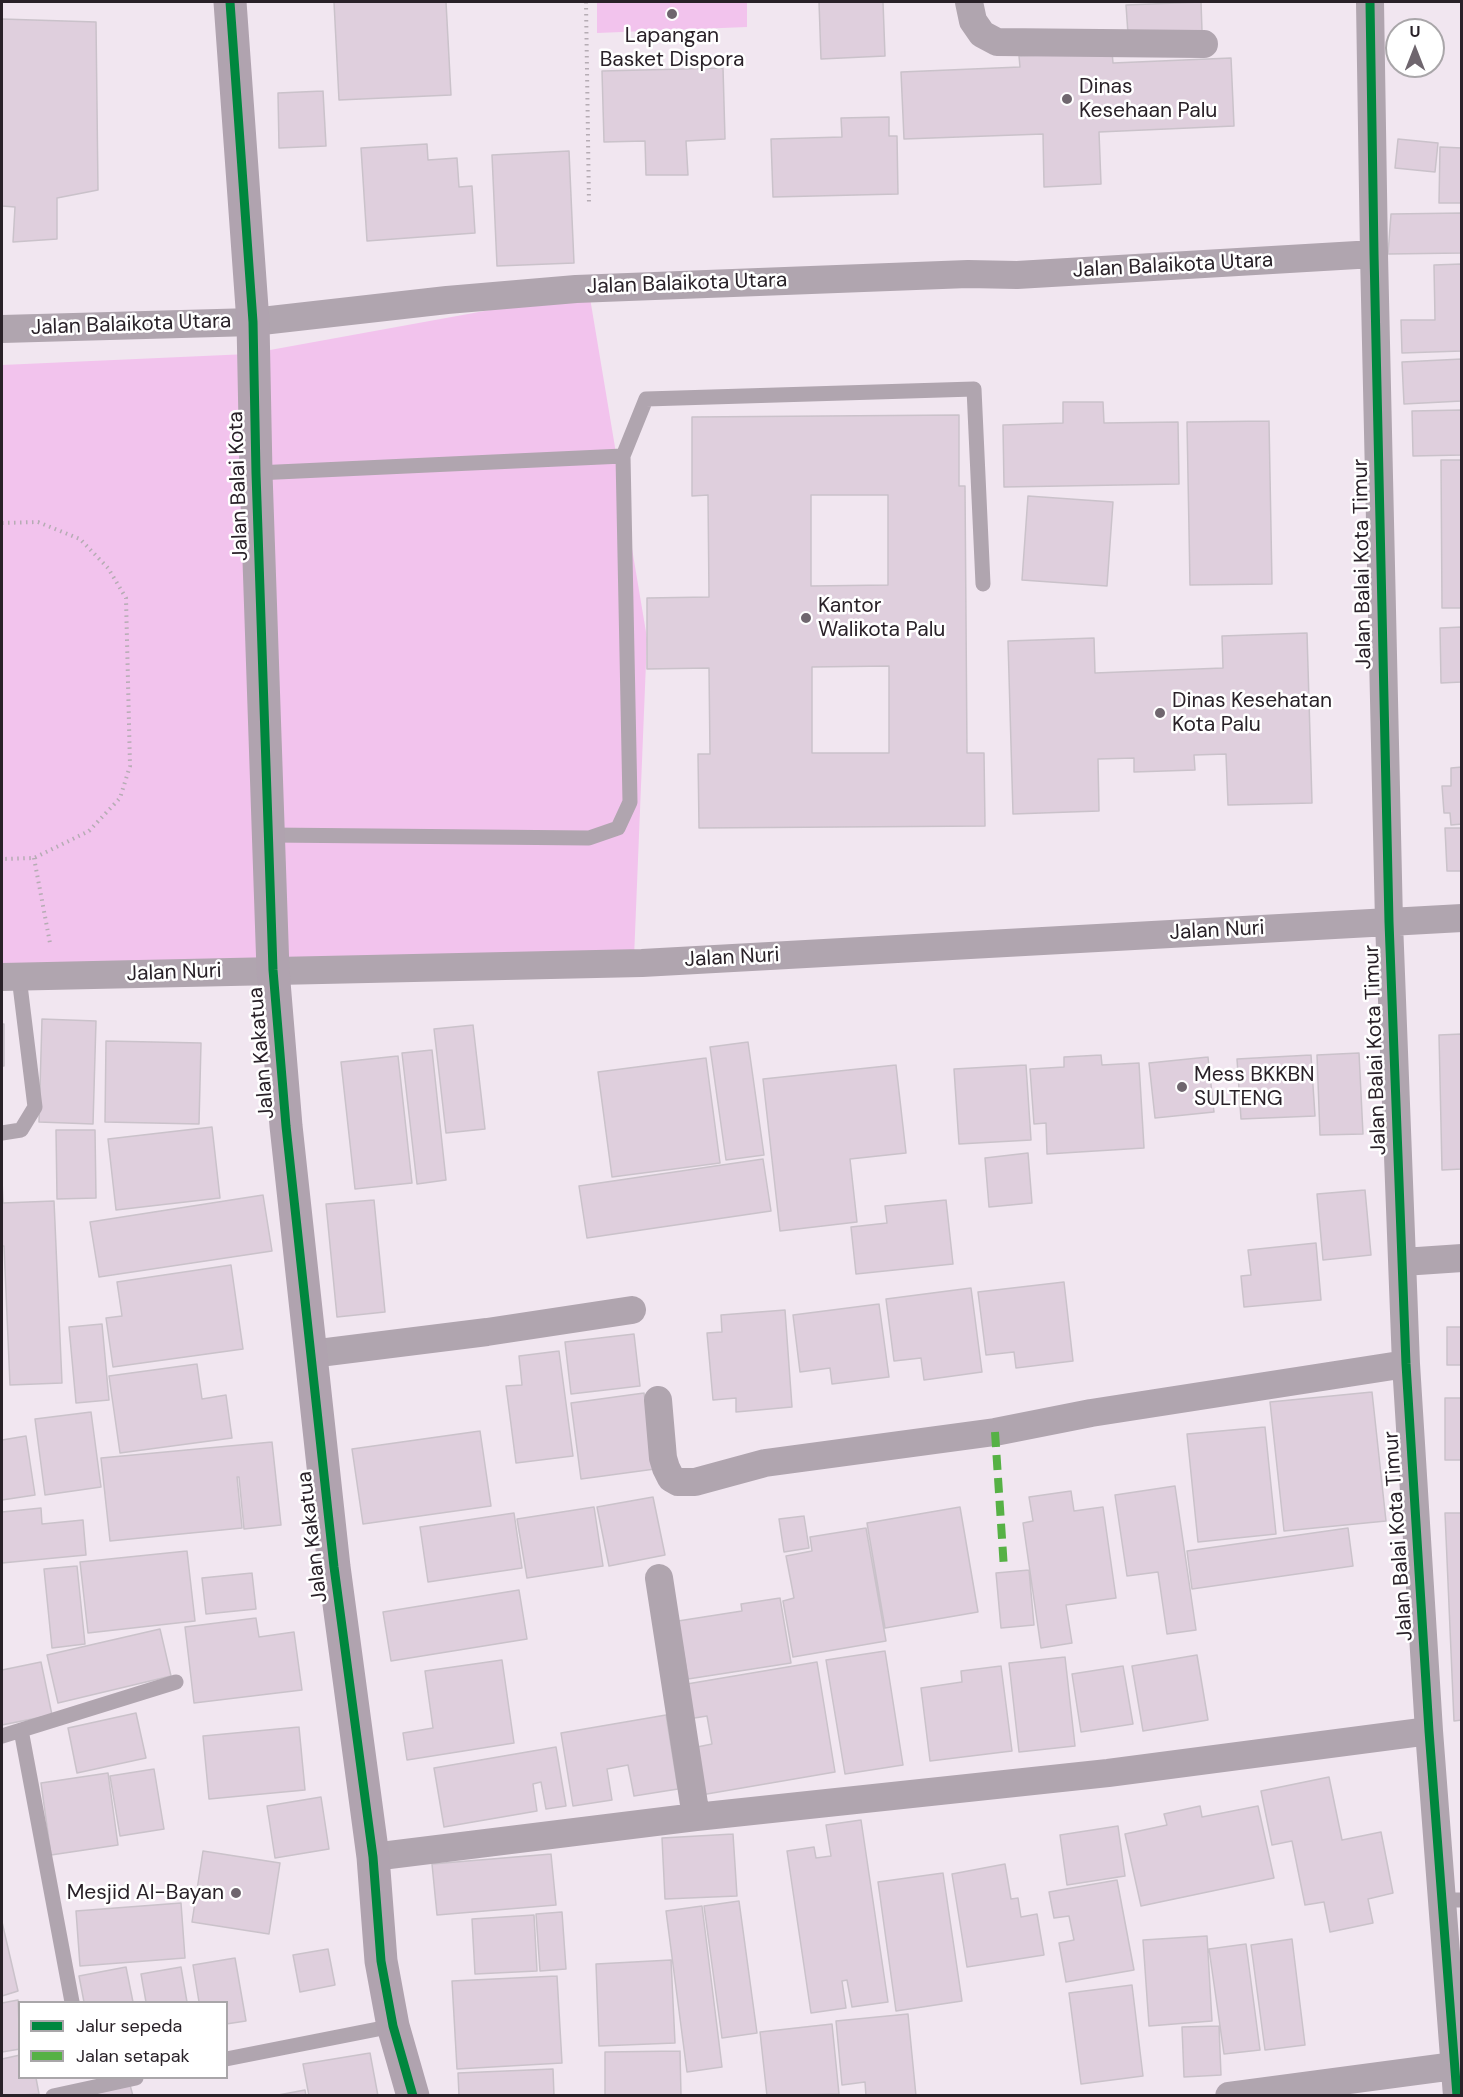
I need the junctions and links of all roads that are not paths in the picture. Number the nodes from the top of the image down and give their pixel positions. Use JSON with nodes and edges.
{"nodes":[{"id":1,"x":230,"y":2,"type":"edge"},
{"id":2,"x":969,"y":2,"type":"edge"},
{"id":3,"x":1370,"y":2,"type":"edge"},
{"id":4,"x":1204,"y":44,"type":"dead end"},
{"id":5,"x":1374,"y":254,"type":"junction"},
{"id":6,"x":253,"y":321,"type":"junction"},
{"id":7,"x":2,"y":329,"type":"edge"},
{"id":8,"x":623,"y":456,"type":"junction"},
{"id":9,"x":256,"y":473,"type":"junction"},
{"id":10,"x":983,"y":584,"type":"dead end"},
{"id":11,"x":270,"y":835,"type":"junction"},
{"id":12,"x":1461,"y":918,"type":"edge"},
{"id":13,"x":1389,"y":922,"type":"junction"},
{"id":14,"x":273,"y":970,"type":"junction"},
{"id":15,"x":10,"y":977,"type":"edge"},
{"id":16,"x":2,"y":1133,"type":"edge"},
{"id":17,"x":1461,"y":1258,"type":"edge"},
{"id":18,"x":1403,"y":1262,"type":"junction"},
{"id":19,"x":632,"y":1310,"type":"dead end"},
{"id":20,"x":311,"y":1353,"type":"junction"},
{"id":21,"x":1406,"y":1364,"type":"junction"},
{"id":22,"x":658,"y":1400,"type":"dead end"},
{"id":23,"x":659,"y":1578,"type":"dead end"},
{"id":24,"x":176,"y":1682,"type":"dead end"},
{"id":25,"x":21,"y":1730,"type":"junction"},
{"id":26,"x":1429,"y":1731,"type":"junction"},
{"id":27,"x":2,"y":1736,"type":"edge"},
{"id":28,"x":696,"y":1816,"type":"junction"},
{"id":29,"x":373,"y":1857,"type":"junction"},
{"id":30,"x":1452,"y":1900,"type":"edge"},
{"id":31,"x":72,"y":2001,"type":"edge"},
{"id":32,"x":393,"y":2026,"type":"junction"},
{"id":33,"x":228,"y":2060,"type":"edge"},
{"id":34,"x":1459,"y":2065,"type":"edge"},
{"id":35,"x":124,"y":2079,"type":"edge"},
{"id":36,"x":87,"y":2082,"type":"edge"},
{"id":37,"x":53,"y":2096,"type":"edge"},
{"id":38,"x":413,"y":2096,"type":"edge"},
{"id":39,"x":1229,"y":2096,"type":"edge"},
{"id":40,"x":1457,"y":2096,"type":"edge"}],
"edges":[{"from":1,"to":6,"type":"street","name":"Jalan Balai Kota"},
{"from":2,"to":4,"type":"street"},
{"from":3,"to":5,"type":"street","name":"Jalan Balai Kota Timur"},
{"from":5,"to":6,"type":"street","name":"Jalan Balaikota Utara"},
{"from":5,"to":13,"type":"street","name":"Jalan Balai Kota Timur"},
{"from":6,"to":7,"type":"street","name":"Jalan Balaikota Utara"},
{"from":6,"to":9,"type":"street","name":"Jalan Balai Kota"},
{"from":8,"to":9,"type":"lane"},
{"from":8,"to":10,"type":"lane"},
{"from":8,"to":11,"type":"lane"},
{"from":9,"to":11,"type":"street","name":"Jalan Balai Kota"},
{"from":11,"to":14,"type":"street","name":"Jalan Balai Kota"},
{"from":12,"to":13,"type":"street","name":"Jalan Nuri"},
{"from":13,"to":14,"type":"street","name":"Jalan Nuri"},
{"from":13,"to":18,"type":"street","name":"Jalan Balai Kota Timur"},
{"from":14,"to":15,"type":"street","name":"Jalan Nuri"},
{"from":14,"to":20,"type":"street","name":"Jalan Kakatua"},
{"from":15,"to":16,"type":"lane"},
{"from":17,"to":18,"type":"street"},
{"from":18,"to":21,"type":"street","name":"Jalan Balai Kota Timur"},
{"from":19,"to":20,"type":"street"},
{"from":20,"to":29,"type":"street","name":"Jalan Kakatua"},
{"from":21,"to":22,"type":"street"},
{"from":21,"to":26,"type":"street","name":"Jalan Balai Kota Timur"},
{"from":23,"to":28,"type":"street"},
{"from":24,"to":25,"type":"lane"},
{"from":25,"to":27,"type":"lane"},
{"from":25,"to":31,"type":"lane"},
{"from":26,"to":28,"type":"street"},
{"from":26,"to":30,"type":"street","name":"Jalan Balai Kota Timur"},
{"from":28,"to":29,"type":"street"},
{"from":29,"to":32,"type":"street","name":"Jalan Kakatua"},
{"from":30,"to":34,"type":"street","name":"Jalan Balai Kota Timur"},
{"from":32,"to":33,"type":"lane"},
{"from":32,"to":38,"type":"street","name":"Jalan Kakatua"},
{"from":34,"to":39,"type":"street"},
{"from":34,"to":40,"type":"street","name":"Jalan Balai Kota Timur"},
{"from":35,"to":36,"type":"lane"},
{"from":36,"to":37,"type":"lane"}]}
